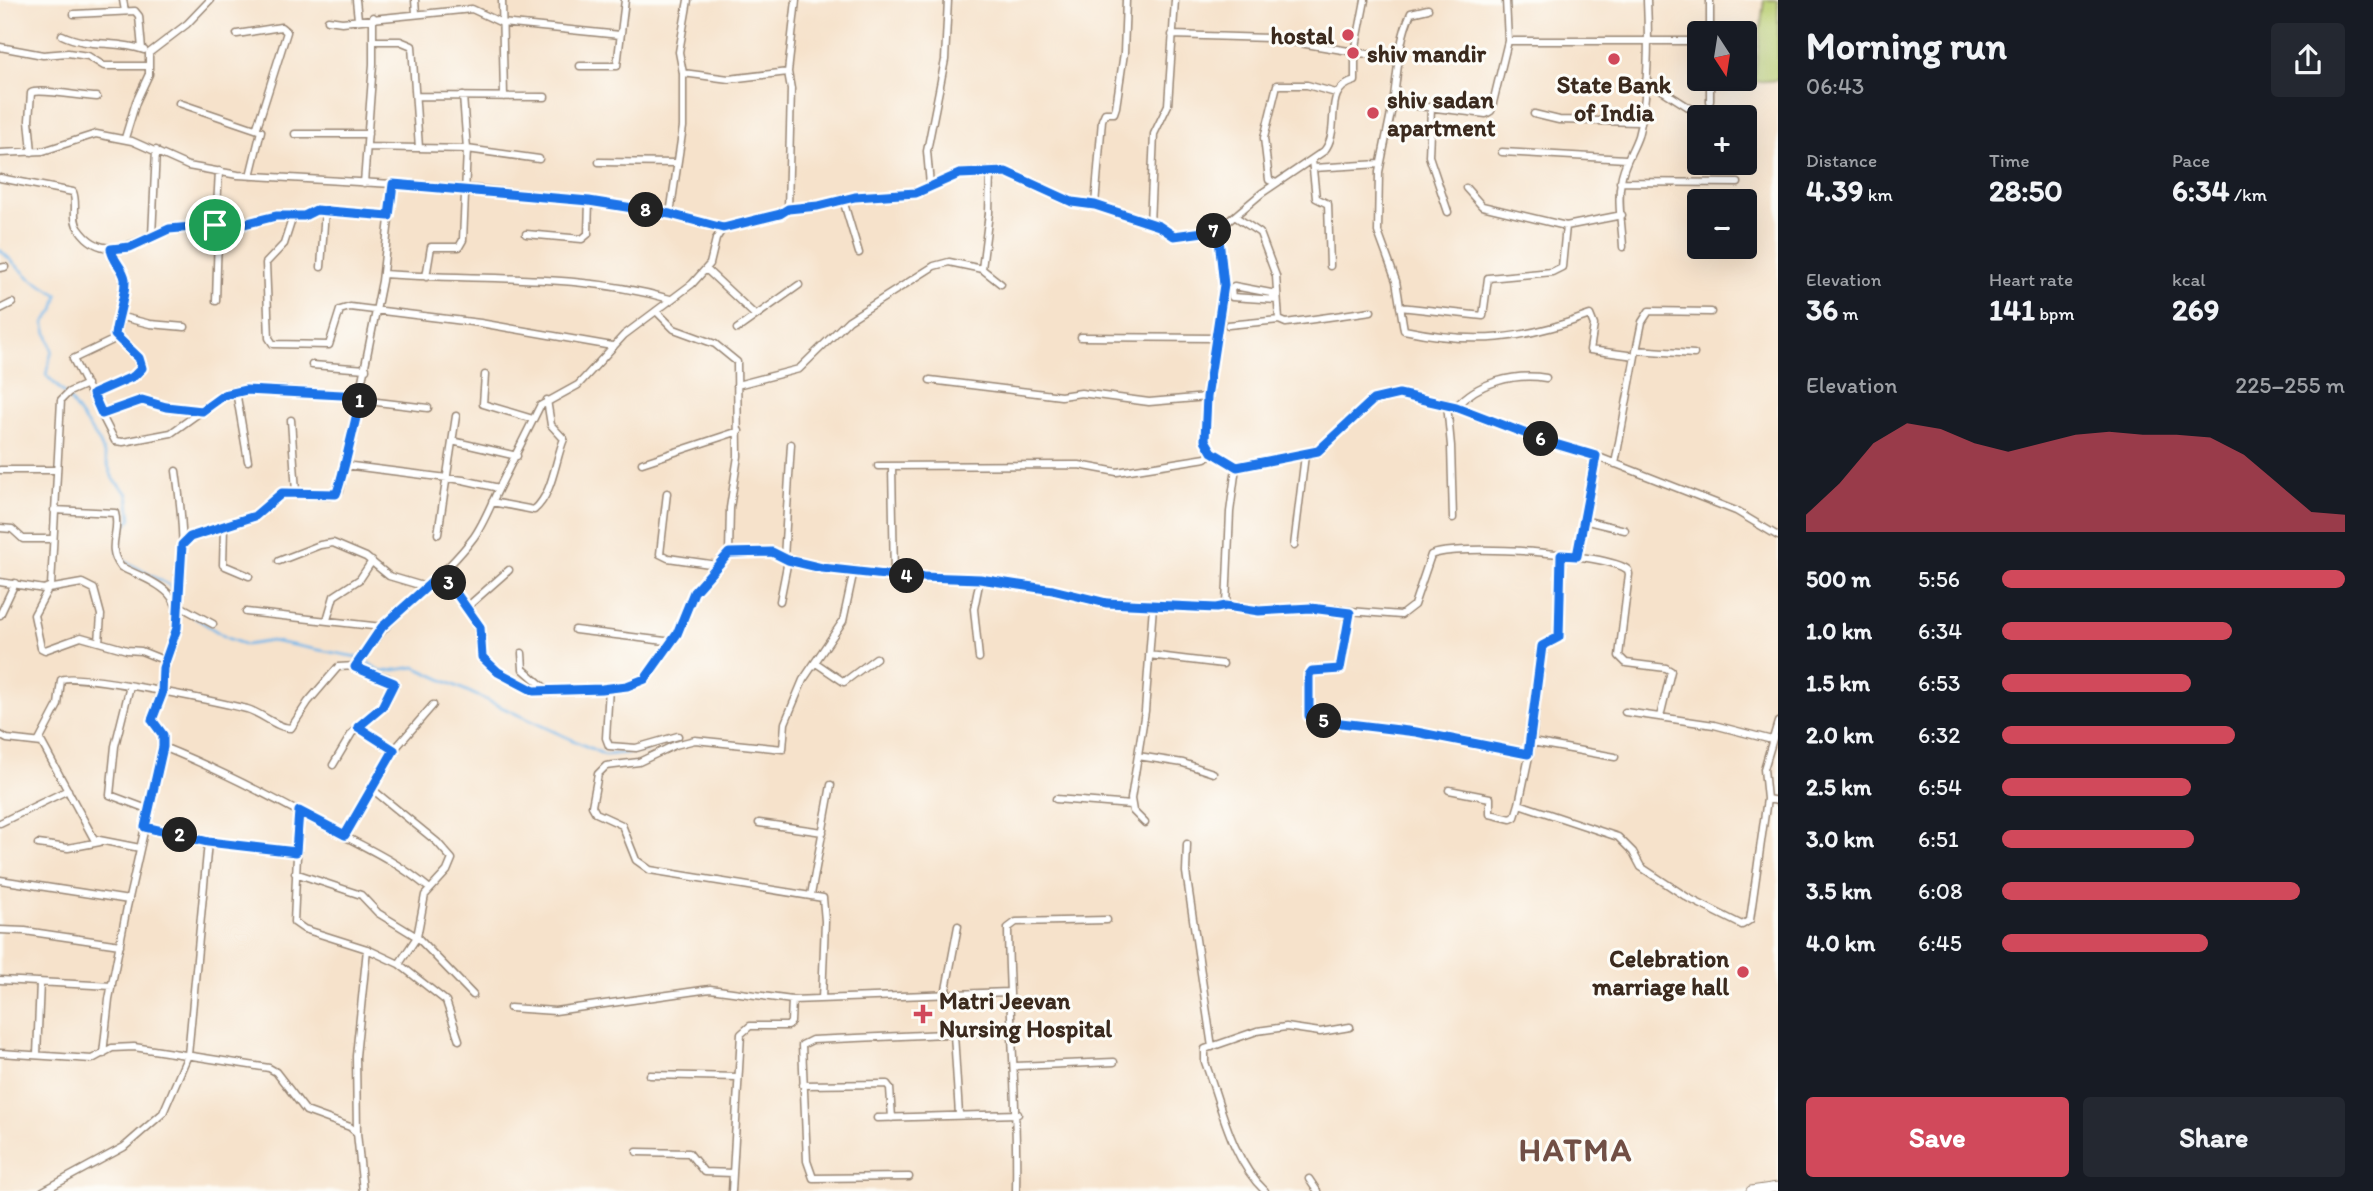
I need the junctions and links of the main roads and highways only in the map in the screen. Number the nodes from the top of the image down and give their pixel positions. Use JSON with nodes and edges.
{"nodes":[{"id":1,"x":1778,"y":1187,"type":"edge"},
{"id":2,"x":1751,"y":1191,"type":"edge"}],
"edges":[{"from":1,"to":2,"type":"main road"}]}
